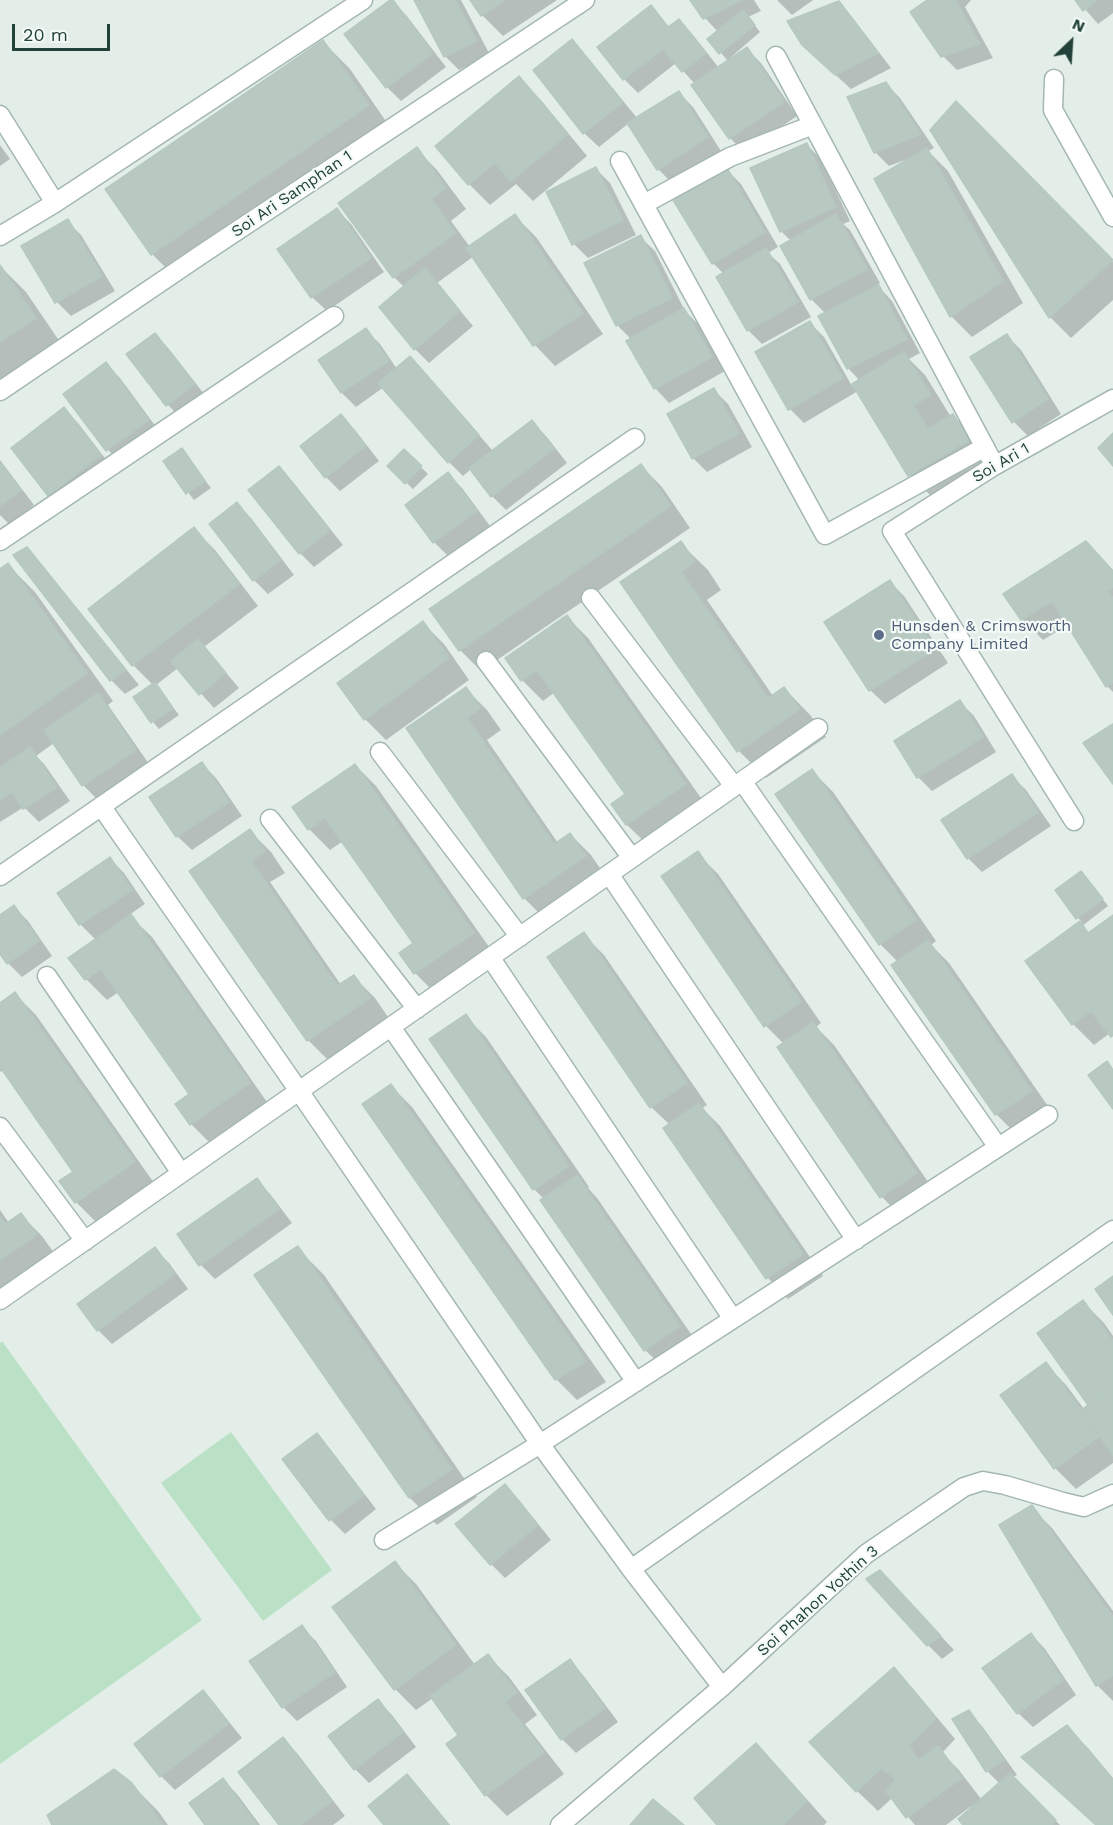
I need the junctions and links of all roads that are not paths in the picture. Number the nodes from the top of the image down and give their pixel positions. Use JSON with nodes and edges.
{"nodes":[{"id":1,"x":363,"y":0,"type":"edge"},
{"id":2,"x":585,"y":0,"type":"edge"},
{"id":3,"x":776,"y":56,"type":"dead end"},
{"id":4,"x":1054,"y":79,"type":"dead end"},
{"id":5,"x":0,"y":115,"type":"edge"},
{"id":6,"x":813,"y":125,"type":"junction"},
{"id":7,"x":620,"y":161,"type":"dead end"},
{"id":8,"x":55,"y":203,"type":"junction"},
{"id":9,"x":644,"y":204,"type":"junction"},
{"id":10,"x":1113,"y":217,"type":"edge"},
{"id":11,"x":0,"y":236,"type":"edge"},
{"id":12,"x":334,"y":316,"type":"dead end"},
{"id":13,"x":0,"y":391,"type":"edge"},
{"id":14,"x":1113,"y":399,"type":"edge"},
{"id":15,"x":634,"y":438,"type":"dead end"},
{"id":16,"x":985,"y":447,"type":"junction"},
{"id":17,"x":994,"y":466,"type":"junction"},
{"id":18,"x":940,"y":472,"type":"junction"},
{"id":19,"x":954,"y":491,"type":"junction"},
{"id":20,"x":0,"y":541,"type":"edge"},
{"id":21,"x":591,"y":598,"type":"dead end"},
{"id":22,"x":486,"y":661,"type":"dead end"},
{"id":23,"x":818,"y":728,"type":"dead end"},
{"id":24,"x":380,"y":752,"type":"dead end"},
{"id":25,"x":738,"y":784,"type":"junction"},
{"id":26,"x":101,"y":806,"type":"junction"},
{"id":27,"x":270,"y":819,"type":"dead end"},
{"id":28,"x":1074,"y":821,"type":"dead end"},
{"id":29,"x":632,"y":858,"type":"junction"},
{"id":30,"x":609,"y":874,"type":"junction"},
{"id":31,"x":0,"y":876,"type":"edge"},
{"id":32,"x":520,"y":937,"type":"junction"},
{"id":33,"x":490,"y":957,"type":"junction"},
{"id":34,"x":46,"y":976,"type":"dead end"},
{"id":35,"x":417,"y":1009,"type":"junction"},
{"id":36,"x":391,"y":1027,"type":"junction"},
{"id":37,"x":298,"y":1091,"type":"junction"},
{"id":38,"x":1048,"y":1115,"type":"dead end"},
{"id":39,"x":0,"y":1127,"type":"edge"},
{"id":40,"x":998,"y":1147,"type":"junction"},
{"id":41,"x":180,"y":1173,"type":"junction"},
{"id":42,"x":1113,"y":1230,"type":"edge"},
{"id":43,"x":855,"y":1240,"type":"junction"},
{"id":44,"x":85,"y":1241,"type":"junction"},
{"id":45,"x":0,"y":1300,"type":"edge"},
{"id":46,"x":733,"y":1319,"type":"junction"},
{"id":47,"x":636,"y":1382,"type":"junction"},
{"id":48,"x":540,"y":1444,"type":"junction"},
{"id":49,"x":1113,"y":1494,"type":"edge"},
{"id":50,"x":384,"y":1540,"type":"dead end"},
{"id":51,"x":631,"y":1569,"type":"junction"},
{"id":52,"x":722,"y":1687,"type":"junction"},
{"id":53,"x":560,"y":1825,"type":"edge"}],
"edges":[{"from":1,"to":8,"type":"street"},
{"from":2,"to":13,"type":"street","name":"Soi Ari Samphan 1"},
{"from":3,"to":6,"type":"street"},
{"from":4,"to":10,"type":"street"},
{"from":5,"to":8,"type":"street"},
{"from":6,"to":9,"type":"street"},
{"from":6,"to":16,"type":"street"},
{"from":7,"to":9,"type":"street"},
{"from":8,"to":11,"type":"street"},
{"from":9,"to":18,"type":"street"},
{"from":12,"to":20,"type":"street"},
{"from":14,"to":17,"type":"street","name":"Soi Ari 1"},
{"from":15,"to":26,"type":"street"},
{"from":16,"to":17,"type":"street"},
{"from":16,"to":18,"type":"street"},
{"from":17,"to":19,"type":"street","name":"Soi Ari 1"},
{"from":18,"to":19,"type":"street"},
{"from":19,"to":28,"type":"street","name":"Soi Ari 1"},
{"from":21,"to":25,"type":"street"},
{"from":22,"to":29,"type":"street"},
{"from":23,"to":25,"type":"street"},
{"from":24,"to":32,"type":"street"},
{"from":25,"to":29,"type":"street"},
{"from":25,"to":40,"type":"street"},
{"from":26,"to":31,"type":"street"},
{"from":26,"to":37,"type":"street"},
{"from":27,"to":35,"type":"street"},
{"from":29,"to":30,"type":"street"},
{"from":30,"to":32,"type":"street"},
{"from":30,"to":43,"type":"street"},
{"from":32,"to":33,"type":"street"},
{"from":33,"to":35,"type":"street"},
{"from":33,"to":46,"type":"street"},
{"from":34,"to":41,"type":"street"},
{"from":35,"to":36,"type":"street"},
{"from":36,"to":37,"type":"street"},
{"from":36,"to":47,"type":"street"},
{"from":37,"to":41,"type":"street"},
{"from":37,"to":48,"type":"street"},
{"from":38,"to":40,"type":"street"},
{"from":39,"to":44,"type":"street"},
{"from":40,"to":43,"type":"street"},
{"from":41,"to":44,"type":"street"},
{"from":42,"to":51,"type":"street"},
{"from":43,"to":46,"type":"street"},
{"from":44,"to":45,"type":"street"},
{"from":46,"to":47,"type":"street"},
{"from":47,"to":48,"type":"street"},
{"from":48,"to":50,"type":"street"},
{"from":48,"to":51,"type":"street"},
{"from":49,"to":52,"type":"street","name":"Soi Phahon Yothin 3"},
{"from":51,"to":52,"type":"street"},
{"from":52,"to":53,"type":"street","name":"Soi Phahon Yothin 3"}]}
